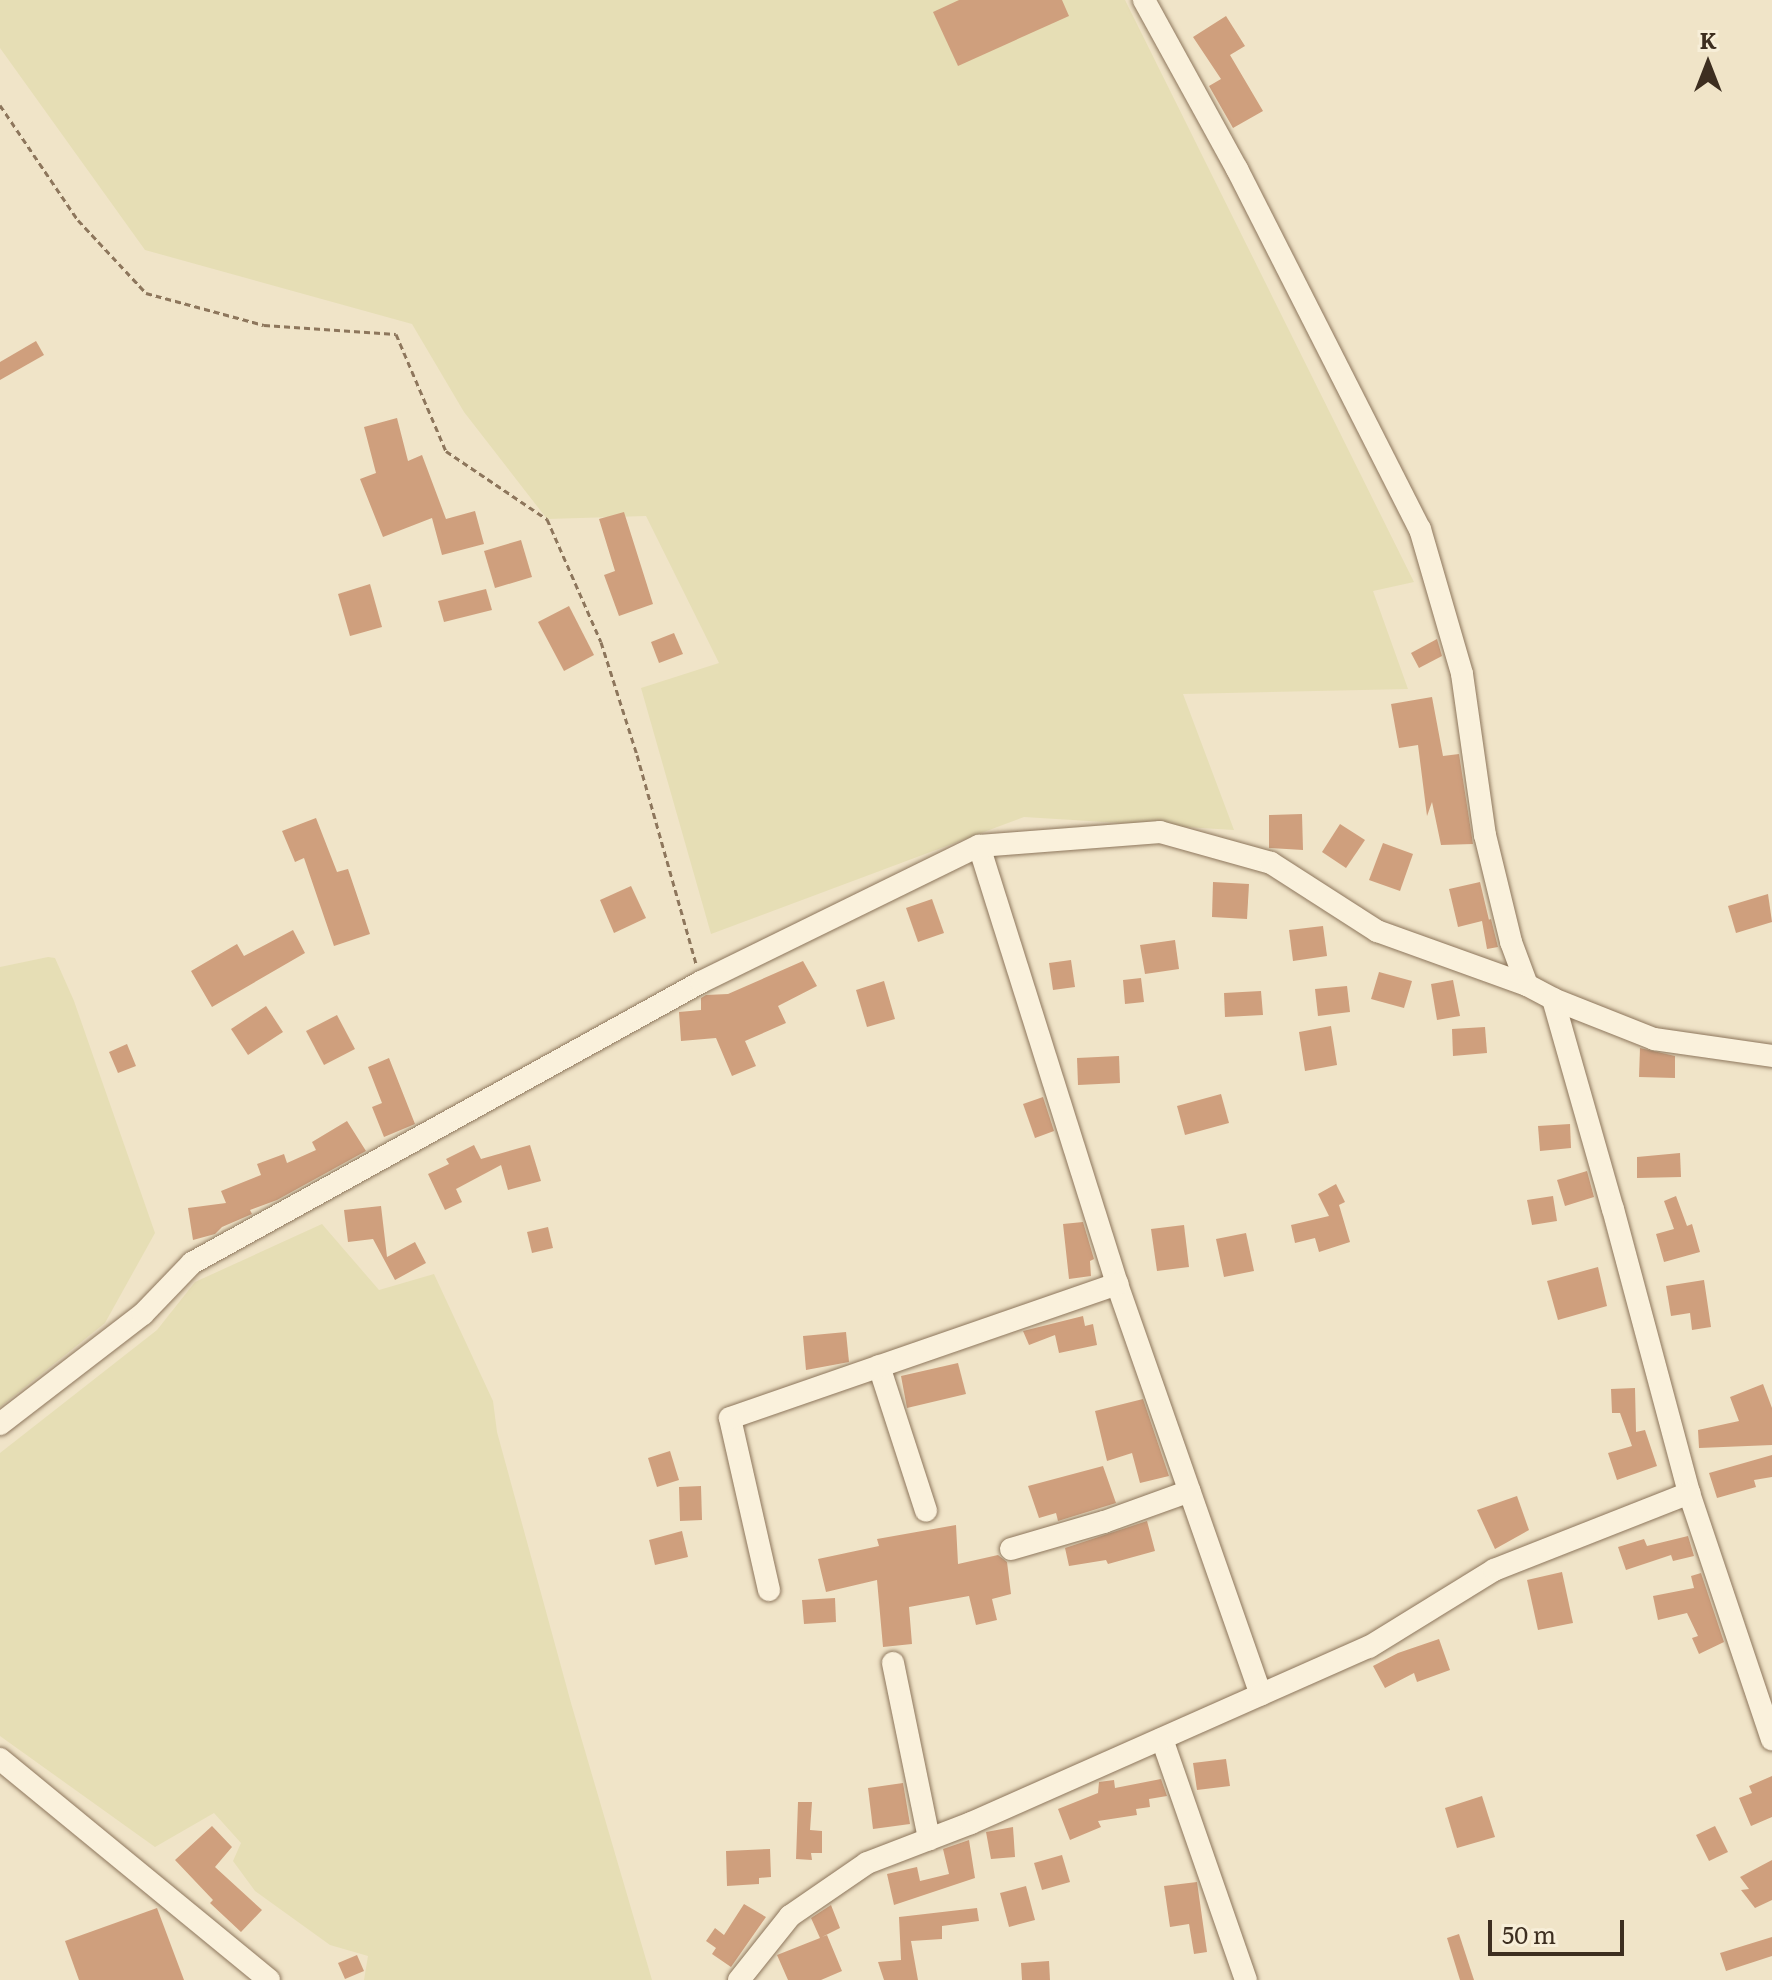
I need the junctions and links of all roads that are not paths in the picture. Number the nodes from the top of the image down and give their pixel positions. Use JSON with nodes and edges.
{"nodes":[{"id":1,"x":1144,"y":0,"type":"edge"},
{"id":2,"x":979,"y":846,"type":"junction"},
{"id":3,"x":1527,"y":985,"type":"junction"},
{"id":4,"x":1553,"y":999,"type":"junction"},
{"id":5,"x":1772,"y":1056,"type":"edge"},
{"id":6,"x":1117,"y":1284,"type":"junction"},
{"id":7,"x":879,"y":1366,"type":"junction"},
{"id":8,"x":0,"y":1424,"type":"edge"},
{"id":9,"x":1190,"y":1491,"type":"junction"},
{"id":10,"x":1689,"y":1493,"type":"junction"},
{"id":11,"x":926,"y":1511,"type":"dead end"},
{"id":12,"x":1011,"y":1549,"type":"dead end"},
{"id":13,"x":769,"y":1590,"type":"dead end"},
{"id":14,"x":893,"y":1663,"type":"dead end"},
{"id":15,"x":1261,"y":1695,"type":"junction"},
{"id":16,"x":1162,"y":1739,"type":"junction"},
{"id":17,"x":1772,"y":1739,"type":"edge"},
{"id":18,"x":0,"y":1759,"type":"edge"},
{"id":19,"x":929,"y":1839,"type":"junction"},
{"id":20,"x":269,"y":1980,"type":"edge"},
{"id":21,"x":739,"y":1980,"type":"edge"},
{"id":22,"x":1246,"y":1980,"type":"edge"}],
"edges":[{"from":1,"to":3,"type":"street"},
{"from":2,"to":3,"type":"street"},
{"from":2,"to":6,"type":"street"},
{"from":2,"to":8,"type":"street"},
{"from":3,"to":4,"type":"street"},
{"from":4,"to":5,"type":"street"},
{"from":4,"to":10,"type":"street"},
{"from":6,"to":7,"type":"street"},
{"from":6,"to":9,"type":"street"},
{"from":7,"to":11,"type":"street"},
{"from":7,"to":13,"type":"street"},
{"from":9,"to":12,"type":"street"},
{"from":9,"to":15,"type":"street"},
{"from":10,"to":15,"type":"street"},
{"from":10,"to":17,"type":"street"},
{"from":14,"to":19,"type":"street"},
{"from":15,"to":16,"type":"street"},
{"from":16,"to":19,"type":"street"},
{"from":16,"to":22,"type":"street"},
{"from":18,"to":20,"type":"street"},
{"from":19,"to":21,"type":"street"}]}
